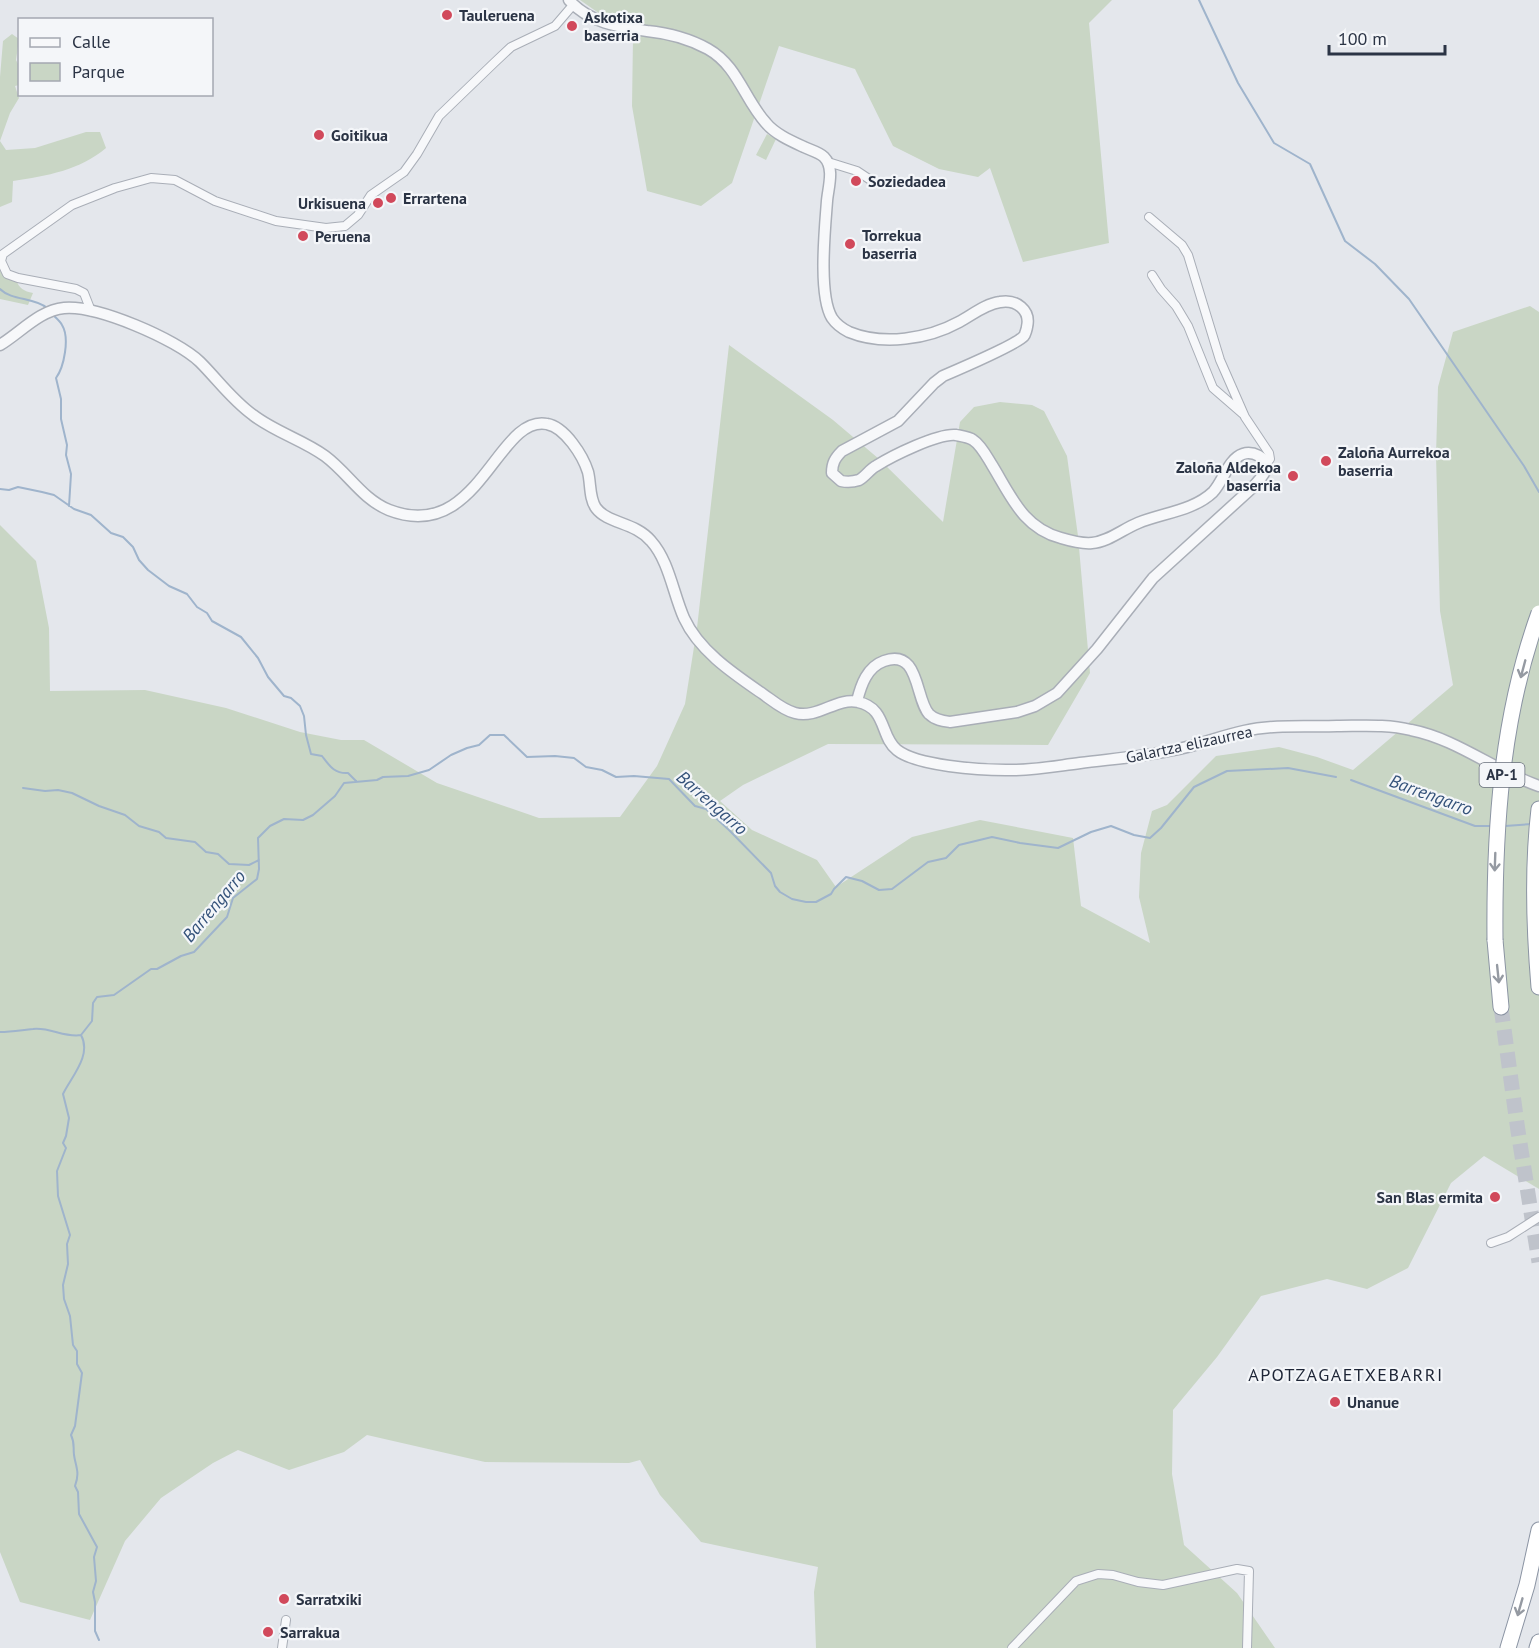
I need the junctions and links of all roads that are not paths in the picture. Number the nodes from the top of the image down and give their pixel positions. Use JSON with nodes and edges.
{"nodes":[{"id":1,"x":571,"y":2,"type":"edge"},
{"id":2,"x":828,"y":162,"type":"junction"},
{"id":3,"x":869,"y":179,"type":"dead end"},
{"id":4,"x":1149,"y":217,"type":"dead end"},
{"id":5,"x":1152,"y":275,"type":"dead end"},
{"id":6,"x":91,"y":311,"type":"junction"},
{"id":7,"x":0,"y":345,"type":"edge"},
{"id":8,"x":1245,"y":417,"type":"junction"},
{"id":9,"x":1266,"y":464,"type":"junction"},
{"id":10,"x":1539,"y":613,"type":"edge"},
{"id":11,"x":857,"y":701,"type":"junction"},
{"id":12,"x":1539,"y":786,"type":"edge"},
{"id":13,"x":1539,"y":809,"type":"edge"},
{"id":14,"x":1539,"y":987,"type":"edge"},
{"id":15,"x":1501,"y":1006,"type":"tunnel mouth"},
{"id":16,"x":1539,"y":1217,"type":"edge"},
{"id":17,"x":1491,"y":1243,"type":"dead end"},
{"id":18,"x":1539,"y":1530,"type":"edge"},
{"id":19,"x":286,"y":1620,"type":"dead end"},
{"id":20,"x":1539,"y":1642,"type":"edge"},
{"id":21,"x":282,"y":1648,"type":"edge"},
{"id":22,"x":1012,"y":1648,"type":"edge"},
{"id":23,"x":1247,"y":1648,"type":"edge"},
{"id":24,"x":1508,"y":1648,"type":"edge"},
{"id":25,"x":1537,"y":1648,"type":"edge"}],
"edges":[{"from":1,"to":2,"type":"street"},
{"from":1,"to":6,"type":"street"},
{"from":2,"to":3,"type":"street"},
{"from":2,"to":9,"type":"street"},
{"from":4,"to":8,"type":"street"},
{"from":5,"to":8,"type":"street"},
{"from":6,"to":7,"type":"street"},
{"from":6,"to":11,"type":"street"},
{"from":8,"to":9,"type":"street"},
{"from":9,"to":11,"type":"street"},
{"from":10,"to":15,"type":"highway","number":"AP-1","one_way":true,"bridge":true},
{"from":11,"to":12,"type":"street","name":"Galartza elizaurrea"},
{"from":13,"to":14,"type":"highway"},
{"from":16,"to":17,"type":"street"},
{"from":18,"to":24,"type":"highway","one_way":true},
{"from":19,"to":21,"type":"street"},
{"from":20,"to":25,"type":"highway"},
{"from":22,"to":23,"type":"street"}]}
